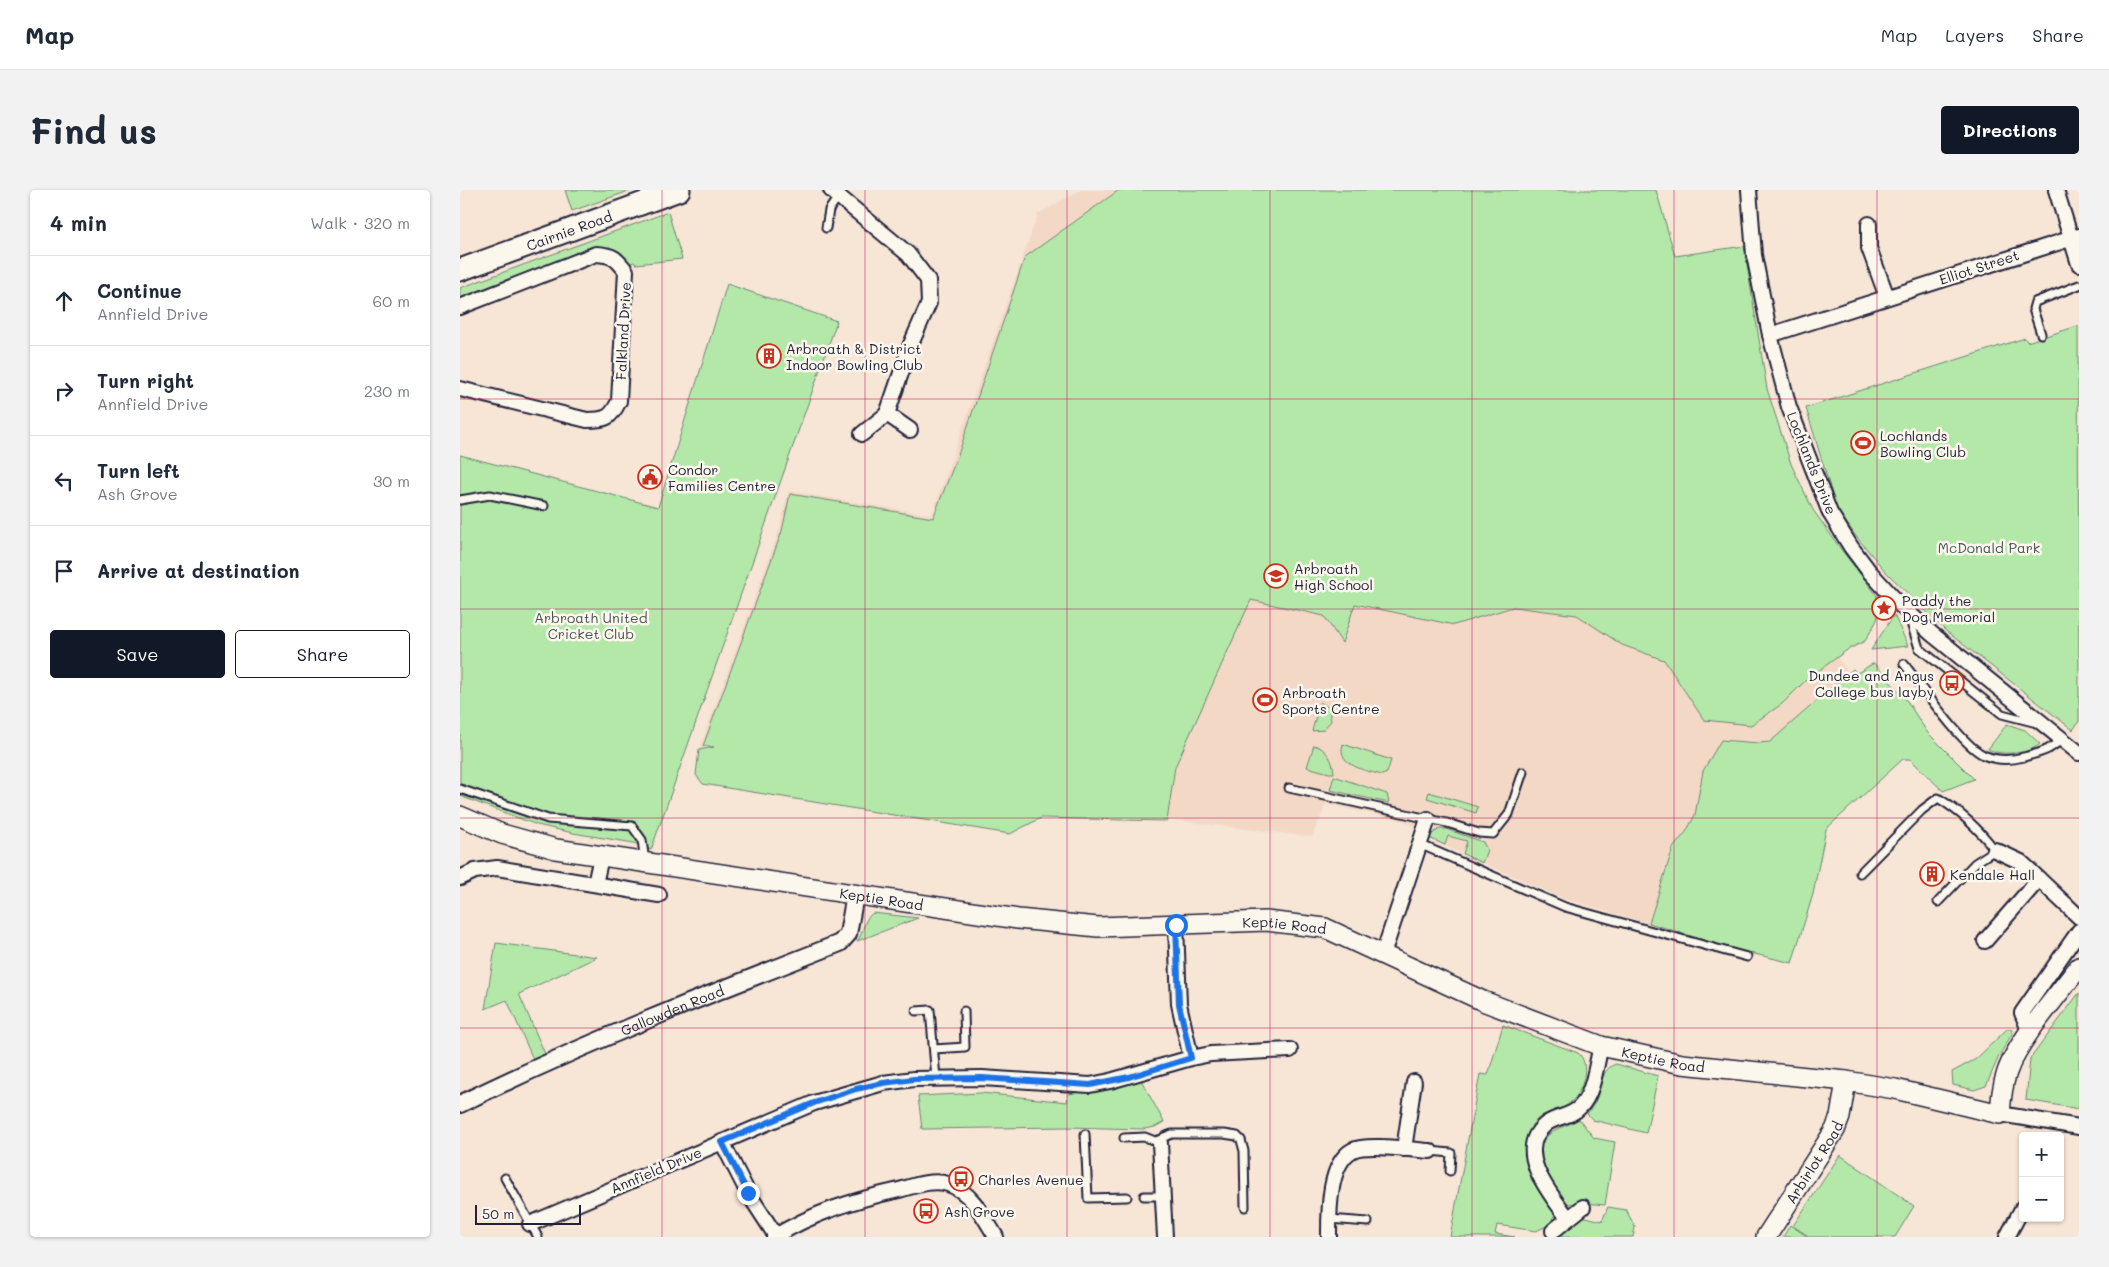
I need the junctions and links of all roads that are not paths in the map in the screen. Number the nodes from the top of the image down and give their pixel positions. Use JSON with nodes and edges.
{"nodes":[{"id":1,"x":680,"y":190,"type":"edge"},
{"id":2,"x":1749,"y":190,"type":"edge"},
{"id":3,"x":2056,"y":190,"type":"edge"},
{"id":4,"x":834,"y":193,"type":"edge"},
{"id":5,"x":1869,"y":224,"type":"dead end"},
{"id":6,"x":826,"y":228,"type":"dead end"},
{"id":7,"x":2075,"y":237,"type":"edge"},
{"id":8,"x":2079,"y":264,"type":"edge"},
{"id":9,"x":460,"y":270,"type":"edge"},
{"id":10,"x":2079,"y":285,"type":"edge"},
{"id":11,"x":1887,"y":296,"type":"junction"},
{"id":12,"x":460,"y":307,"type":"edge"},
{"id":13,"x":2041,"y":334,"type":"dead end"},
{"id":14,"x":1770,"y":335,"type":"junction"},
{"id":15,"x":460,"y":389,"type":"edge"},
{"id":16,"x":888,"y":414,"type":"junction"},
{"id":17,"x":910,"y":430,"type":"dead end"},
{"id":18,"x":862,"y":434,"type":"dead end"},
{"id":19,"x":460,"y":500,"type":"edge"},
{"id":20,"x":544,"y":506,"type":"dead end"},
{"id":21,"x":1908,"y":612,"type":"junction"},
{"id":22,"x":1904,"y":664,"type":"dead end"},
{"id":23,"x":2045,"y":724,"type":"junction"},
{"id":24,"x":2062,"y":739,"type":"junction"},
{"id":25,"x":2079,"y":753,"type":"edge"},
{"id":26,"x":1523,"y":772,"type":"dead end"},
{"id":27,"x":1289,"y":788,"type":"dead end"},
{"id":28,"x":460,"y":789,"type":"edge"},
{"id":29,"x":460,"y":816,"type":"edge"},
{"id":30,"x":1428,"y":819,"type":"junction"},
{"id":31,"x":1418,"y":844,"type":"junction"},
{"id":32,"x":1995,"y":850,"type":"junction"},
{"id":33,"x":601,"y":857,"type":"junction"},
{"id":34,"x":645,"y":863,"type":"junction"},
{"id":35,"x":1860,"y":873,"type":"dead end"},
{"id":36,"x":460,"y":878,"type":"edge"},
{"id":37,"x":2038,"y":879,"type":"junction"},
{"id":38,"x":595,"y":884,"type":"junction"},
{"id":39,"x":659,"y":895,"type":"dead end"},
{"id":40,"x":855,"y":895,"type":"junction"},
{"id":41,"x":1938,"y":902,"type":"dead end"},
{"id":42,"x":2079,"y":917,"type":"edge"},
{"id":43,"x":1176,"y":925,"type":"junction"},
{"id":44,"x":2079,"y":931,"type":"edge"},
{"id":45,"x":1985,"y":941,"type":"dead end"},
{"id":46,"x":1383,"y":954,"type":"junction"},
{"id":47,"x":1747,"y":956,"type":"dead end"},
{"id":48,"x":2079,"y":967,"type":"edge"},
{"id":49,"x":916,"y":1011,"type":"dead end"},
{"id":50,"x":964,"y":1011,"type":"dead end"},
{"id":51,"x":2030,"y":1033,"type":"junction"},
{"id":52,"x":1601,"y":1046,"type":"junction"},
{"id":53,"x":934,"y":1049,"type":"junction"},
{"id":54,"x":1290,"y":1050,"type":"dead end"},
{"id":55,"x":1191,"y":1058,"type":"junction"},
{"id":56,"x":936,"y":1078,"type":"junction"},
{"id":57,"x":1846,"y":1081,"type":"junction"},
{"id":58,"x":1414,"y":1082,"type":"dead end"},
{"id":59,"x":460,"y":1104,"type":"edge"},
{"id":60,"x":2000,"y":1114,"type":"junction"},
{"id":61,"x":2079,"y":1127,"type":"edge"},
{"id":62,"x":2062,"y":1130,"type":"edge"},
{"id":63,"x":1085,"y":1134,"type":"dead end"},
{"id":64,"x":1124,"y":1138,"type":"dead end"},
{"id":65,"x":722,"y":1142,"type":"junction"},
{"id":66,"x":1160,"y":1143,"type":"junction"},
{"id":67,"x":1404,"y":1149,"type":"junction"},
{"id":68,"x":1430,"y":1151,"type":"joint"},
{"id":69,"x":1450,"y":1171,"type":"dead end"},
{"id":70,"x":504,"y":1178,"type":"dead end"},
{"id":71,"x":1144,"y":1196,"type":"dead end"},
{"id":72,"x":1163,"y":1196,"type":"junction"},
{"id":73,"x":1127,"y":1197,"type":"dead end"},
{"id":74,"x":1244,"y":1207,"type":"dead end"},
{"id":75,"x":1583,"y":1207,"type":"dead end"},
{"id":76,"x":2019,"y":1214,"type":"edge"},
{"id":77,"x":1568,"y":1218,"type":"junction"},
{"id":78,"x":1329,"y":1219,"type":"junction"},
{"id":79,"x":1368,"y":1222,"type":"dead end"},
{"id":80,"x":530,"y":1224,"type":"junction"},
{"id":81,"x":1553,"y":1230,"type":"dead end"},
{"id":82,"x":775,"y":1236,"type":"edge"},
{"id":83,"x":538,"y":1237,"type":"edge"},
{"id":84,"x":996,"y":1237,"type":"edge"},
{"id":85,"x":1165,"y":1237,"type":"edge"},
{"id":86,"x":1329,"y":1237,"type":"edge"},
{"id":87,"x":1766,"y":1237,"type":"edge"},
{"id":88,"x":2007,"y":1237,"type":"edge"}],
"edges":[{"from":1,"to":9,"type":"main road","name":"Cairnie Road"},
{"from":2,"to":14,"type":"street","name":"Lochlands Drive"},
{"from":3,"to":7,"type":"street"},
{"from":4,"to":6,"type":"lane"},
{"from":4,"to":16,"type":"street"},
{"from":5,"to":11,"type":"street"},
{"from":7,"to":8,"type":"street"},
{"from":7,"to":11,"type":"street","name":"Elliot Street"},
{"from":10,"to":13,"type":"lane"},
{"from":11,"to":14,"type":"street","name":"Elliot Street"},
{"from":12,"to":15,"type":"street","name":"Falkland Drive"},
{"from":14,"to":21,"type":"street","name":"Lochlands Drive"},
{"from":16,"to":17,"type":"street"},
{"from":16,"to":18,"type":"street"},
{"from":19,"to":20,"type":"lane"},
{"from":21,"to":23,"type":"street","name":"Lochlands Drive"},
{"from":21,"to":23,"type":"lane"},
{"from":22,"to":24,"type":"lane"},
{"from":23,"to":24,"type":"street","name":"Lochlands Drive"},
{"from":24,"to":25,"type":"street","name":"Lochlands Drive"},
{"from":26,"to":30,"type":"lane"},
{"from":27,"to":30,"type":"lane"},
{"from":28,"to":34,"type":"lane"},
{"from":29,"to":33,"type":"main road","name":"Keptie Road"},
{"from":30,"to":31,"type":"street"},
{"from":31,"to":46,"type":"street"},
{"from":31,"to":47,"type":"lane"},
{"from":32,"to":35,"type":"lane"},
{"from":32,"to":37,"type":"street"},
{"from":32,"to":41,"type":"lane"},
{"from":33,"to":34,"type":"main road","name":"Keptie Road"},
{"from":33,"to":38,"type":"street"},
{"from":34,"to":40,"type":"main road","name":"Keptie Road"},
{"from":36,"to":38,"type":"street"},
{"from":37,"to":42,"type":"street"},
{"from":37,"to":45,"type":"street"},
{"from":38,"to":39,"type":"street"},
{"from":40,"to":43,"type":"main road","name":"Keptie Road"},
{"from":40,"to":59,"type":"street","name":"Gallowden Road"},
{"from":43,"to":46,"type":"main road","name":"Keptie Road"},
{"from":43,"to":55,"type":"street"},
{"from":44,"to":51,"type":"street"},
{"from":46,"to":52,"type":"main road","name":"Keptie Road"},
{"from":48,"to":51,"type":"main road"},
{"from":49,"to":53,"type":"lane"},
{"from":50,"to":53,"type":"lane"},
{"from":51,"to":60,"type":"main road"},
{"from":52,"to":57,"type":"main road","name":"Keptie Road"},
{"from":52,"to":77,"type":"street"},
{"from":53,"to":56,"type":"lane"},
{"from":54,"to":55,"type":"street","name":"Annfield Drive"},
{"from":55,"to":56,"type":"street","name":"Annfield Drive"},
{"from":56,"to":65,"type":"street","name":"Annfield Drive"},
{"from":57,"to":60,"type":"main road","name":"Keptie Road"},
{"from":57,"to":87,"type":"main road","name":"Arbirlot Road"},
{"from":58,"to":67,"type":"street"},
{"from":60,"to":62,"type":"street"},
{"from":61,"to":62,"type":"street"},
{"from":63,"to":73,"type":"lane"},
{"from":64,"to":66,"type":"lane"},
{"from":65,"to":80,"type":"street","name":"Annfield Drive"},
{"from":65,"to":82,"type":"street"},
{"from":66,"to":72,"type":"street"},
{"from":66,"to":74,"type":"lane"},
{"from":67,"to":68,"type":"street"},
{"from":67,"to":78,"type":"street"},
{"from":68,"to":69,"type":"lane"},
{"from":70,"to":80,"type":"lane"},
{"from":71,"to":72,"type":"lane"},
{"from":72,"to":85,"type":"street"},
{"from":75,"to":77,"type":"street"},
{"from":76,"to":88,"type":"street"},
{"from":77,"to":81,"type":"street"},
{"from":78,"to":79,"type":"lane"},
{"from":78,"to":86,"type":"street"},
{"from":80,"to":83,"type":"lane"},
{"from":82,"to":84,"type":"street"}]}
